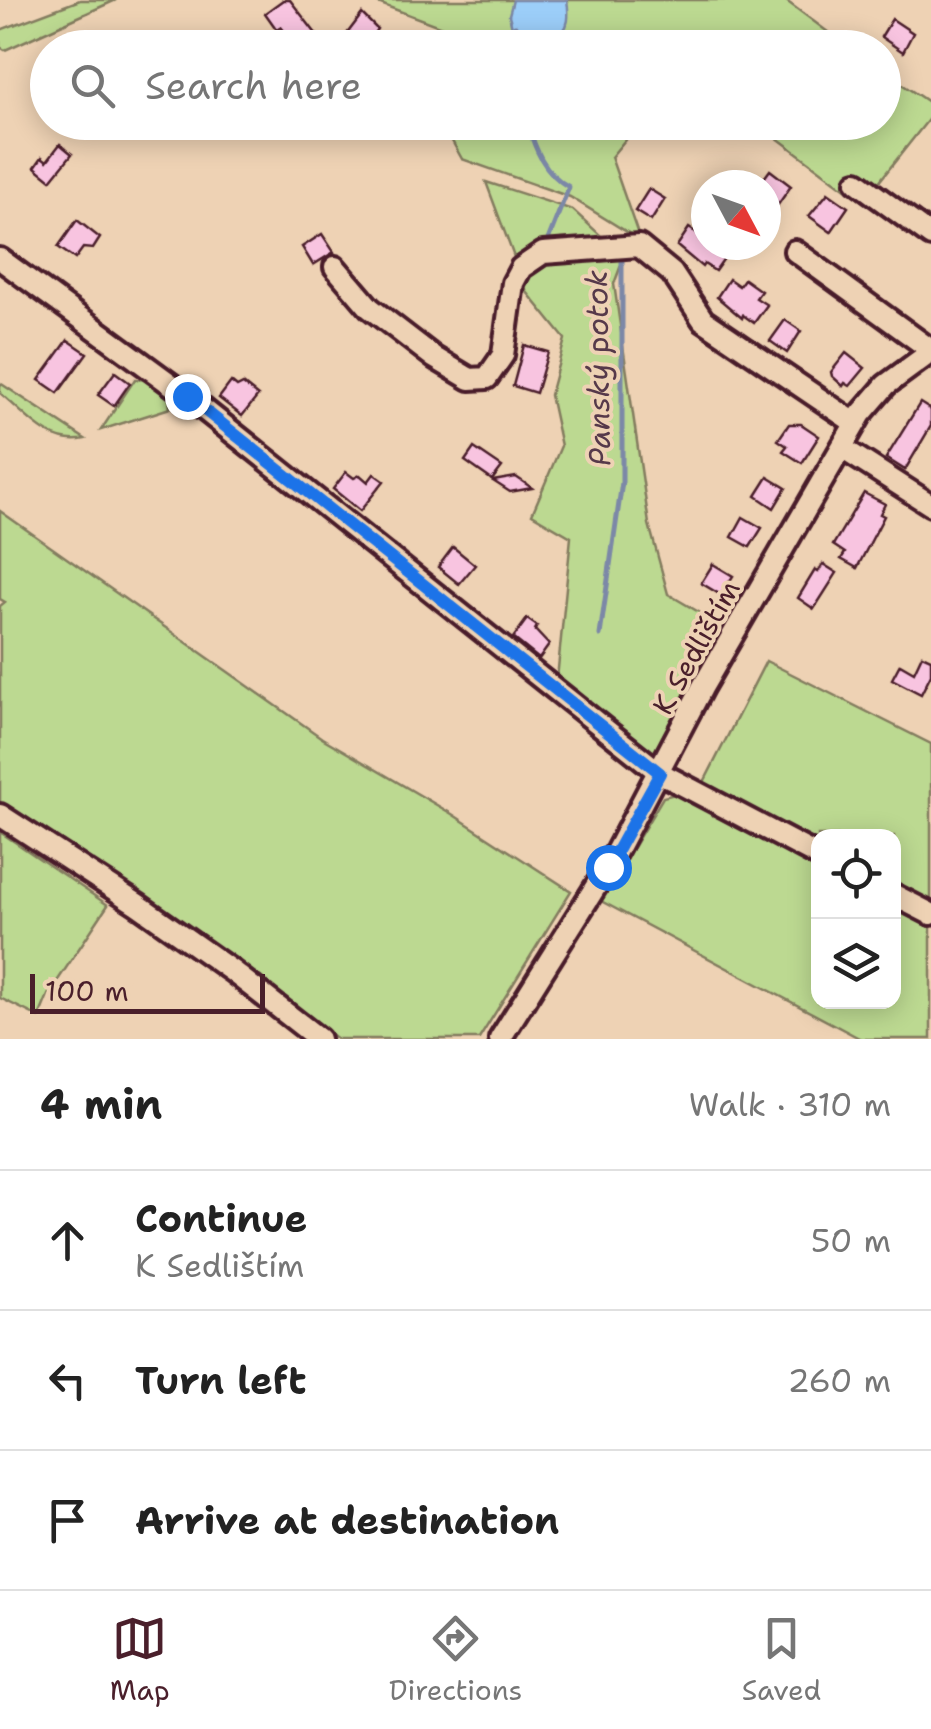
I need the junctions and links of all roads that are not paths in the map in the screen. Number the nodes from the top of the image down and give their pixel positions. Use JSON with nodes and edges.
{"nodes":[{"id":1,"x":857,"y":182,"type":"dead end"},
{"id":2,"x":931,"y":236,"type":"edge"},
{"id":3,"x":795,"y":252,"type":"dead end"},
{"id":4,"x":0,"y":259,"type":"edge"},
{"id":5,"x":335,"y":266,"type":"dead end"},
{"id":6,"x":931,"y":351,"type":"edge"},
{"id":7,"x":855,"y":424,"type":"junction"},
{"id":8,"x":842,"y":448,"type":"junction"},
{"id":9,"x":931,"y":504,"type":"edge"},
{"id":10,"x":660,"y":773,"type":"junction"},
{"id":11,"x":0,"y":816,"type":"edge"},
{"id":12,"x":811,"y":852,"type":"edge"},
{"id":13,"x":901,"y":899,"type":"edge"},
{"id":14,"x":931,"y":914,"type":"edge"},
{"id":15,"x":319,"y":1039,"type":"edge"},
{"id":16,"x":500,"y":1039,"type":"edge"}],
"edges":[{"from":1,"to":2,"type":"street"},
{"from":3,"to":6,"type":"street"},
{"from":4,"to":10,"type":"street"},
{"from":5,"to":7,"type":"street"},
{"from":6,"to":7,"type":"street","name":"K Sedlištím"},
{"from":7,"to":8,"type":"street","name":"K Sedlištím"},
{"from":8,"to":9,"type":"street"},
{"from":8,"to":10,"type":"street","name":"K Sedlištím"},
{"from":10,"to":12,"type":"street"},
{"from":10,"to":16,"type":"street","name":"K Sedlištím"},
{"from":11,"to":15,"type":"street"},
{"from":13,"to":14,"type":"street"}]}
